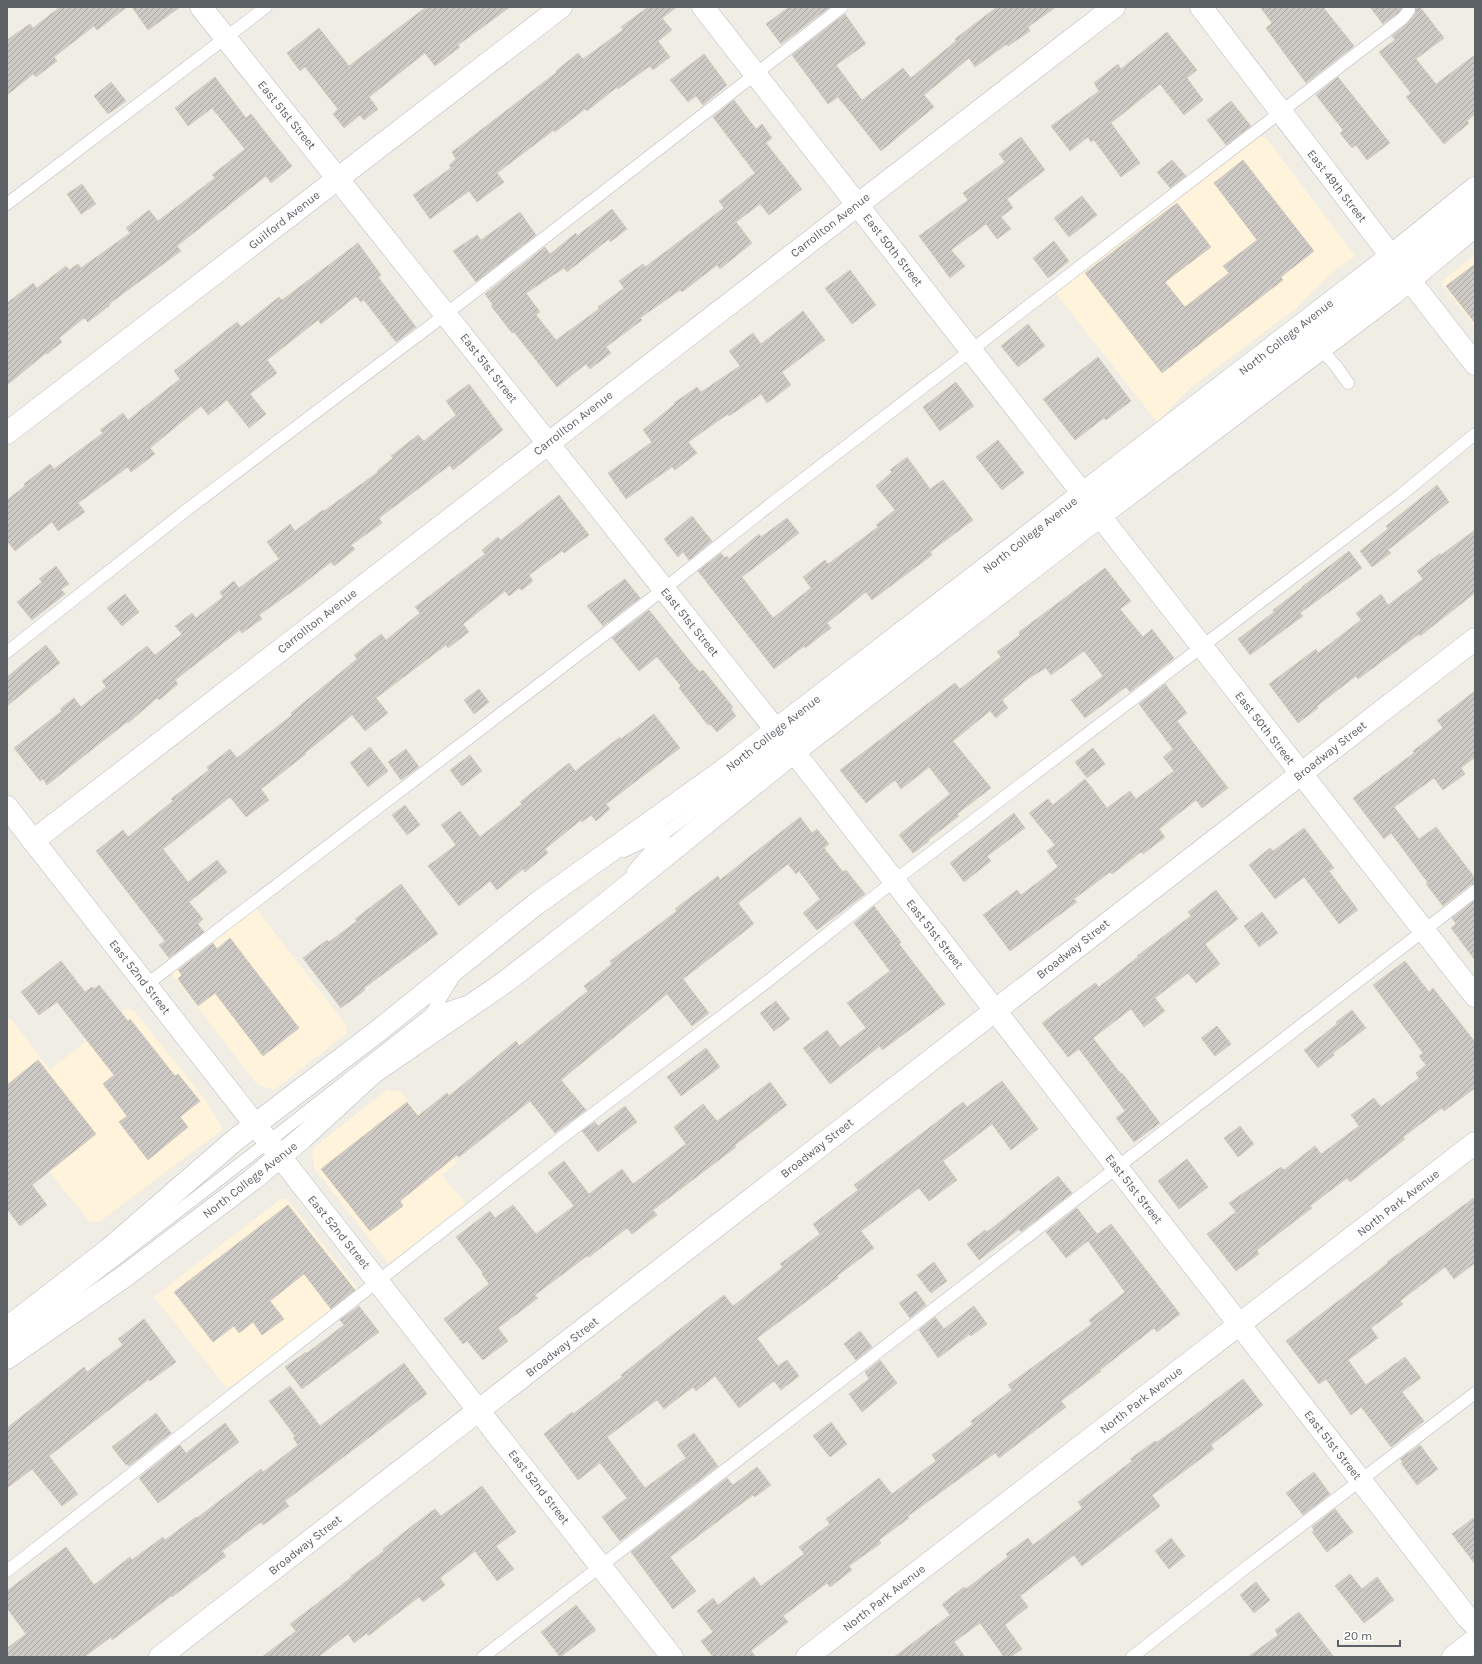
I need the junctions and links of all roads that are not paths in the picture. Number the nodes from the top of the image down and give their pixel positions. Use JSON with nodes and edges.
{"nodes":[{"id":1,"x":201,"y":7,"type":"edge"},
{"id":2,"x":266,"y":7,"type":"edge"},
{"id":3,"x":561,"y":7,"type":"edge"},
{"id":4,"x":703,"y":7,"type":"edge"},
{"id":5,"x":842,"y":7,"type":"edge"},
{"id":6,"x":1114,"y":7,"type":"edge"},
{"id":7,"x":1409,"y":7,"type":"edge"},
{"id":8,"x":1202,"y":8,"type":"edge"},
{"id":9,"x":226,"y":38,"type":"junction"},
{"id":10,"x":756,"y":74,"type":"junction"},
{"id":11,"x":1280,"y":112,"type":"junction"},
{"id":12,"x":338,"y":179,"type":"junction"},
{"id":13,"x":1475,"y":188,"type":"edge"},
{"id":14,"x":7,"y":204,"type":"edge"},
{"id":15,"x":857,"y":204,"type":"junction"},
{"id":16,"x":1475,"y":209,"type":"edge"},
{"id":17,"x":1475,"y":226,"type":"edge"},
{"id":18,"x":1400,"y":268,"type":"junction"},
{"id":19,"x":446,"y":314,"type":"junction"},
{"id":20,"x":1321,"y":349,"type":"junction"},
{"id":21,"x":971,"y":351,"type":"junction"},
{"id":22,"x":1475,"y":364,"type":"edge"},
{"id":23,"x":1348,"y":383,"type":"dead end"},
{"id":24,"x":7,"y":433,"type":"edge"},
{"id":25,"x":1475,"y":434,"type":"edge"},
{"id":26,"x":548,"y":443,"type":"junction"},
{"id":27,"x":1083,"y":494,"type":"junction"},
{"id":28,"x":1100,"y":516,"type":"junction"},
{"id":29,"x":664,"y":590,"type":"junction"},
{"id":30,"x":1475,"y":639,"type":"edge"},
{"id":31,"x":1202,"y":646,"type":"junction"},
{"id":32,"x":7,"y":652,"type":"edge"},
{"id":33,"x":776,"y":730,"type":"junction"},
{"id":34,"x":794,"y":752,"type":"junction"},
{"id":35,"x":1301,"y":773,"type":"junction"},
{"id":36,"x":7,"y":807,"type":"edge"},
{"id":37,"x":669,"y":830,"type":"junction"},
{"id":38,"x":33,"y":841,"type":"junction"},
{"id":39,"x":577,"y":873,"type":"junction"},
{"id":40,"x":894,"y":882,"type":"junction"},
{"id":41,"x":1475,"y":891,"type":"edge"},
{"id":42,"x":603,"y":906,"type":"junction"},
{"id":43,"x":1424,"y":931,"type":"junction"},
{"id":44,"x":462,"y":963,"type":"junction"},
{"id":45,"x":146,"y":985,"type":"junction"},
{"id":46,"x":487,"y":995,"type":"junction"},
{"id":47,"x":1475,"y":996,"type":"edge"},
{"id":48,"x":994,"y":1010,"type":"junction"},
{"id":49,"x":431,"y":1014,"type":"junction"},
{"id":50,"x":268,"y":1141,"type":"junction"},
{"id":51,"x":1475,"y":1143,"type":"edge"},
{"id":52,"x":1117,"y":1169,"type":"junction"},
{"id":53,"x":378,"y":1281,"type":"junction"},
{"id":54,"x":1239,"y":1325,"type":"junction"},
{"id":55,"x":7,"y":1328,"type":"edge"},
{"id":56,"x":7,"y":1343,"type":"edge"},
{"id":57,"x":7,"y":1358,"type":"edge"},
{"id":58,"x":1475,"y":1393,"type":"edge"},
{"id":59,"x":479,"y":1411,"type":"junction"},
{"id":60,"x":1360,"y":1480,"type":"junction"},
{"id":61,"x":601,"y":1566,"type":"junction"},
{"id":62,"x":7,"y":1571,"type":"edge"},
{"id":63,"x":1475,"y":1625,"type":"edge"},
{"id":64,"x":1475,"y":1640,"type":"edge"},
{"id":65,"x":160,"y":1657,"type":"edge"},
{"id":66,"x":483,"y":1657,"type":"edge"},
{"id":67,"x":672,"y":1657,"type":"edge"},
{"id":68,"x":807,"y":1657,"type":"edge"},
{"id":69,"x":1132,"y":1657,"type":"edge"},
{"id":70,"x":1453,"y":1657,"type":"edge"}],
"edges":[{"from":1,"to":9,"type":"street","name":"East 51st Street"},
{"from":2,"to":9,"type":"lane"},
{"from":3,"to":12,"type":"street","name":"Guilford Avenue"},
{"from":4,"to":10,"type":"street","name":"East 50th Street"},
{"from":5,"to":10,"type":"lane"},
{"from":6,"to":15,"type":"street","name":"Carrollton Avenue"},
{"from":7,"to":11,"type":"lane"},
{"from":8,"to":11,"type":"street","name":"East 49th Street"},
{"from":9,"to":12,"type":"street","name":"East 51st Street"},
{"from":9,"to":14,"type":"lane"},
{"from":10,"to":15,"type":"street","name":"East 50th Street"},
{"from":10,"to":19,"type":"lane"},
{"from":11,"to":18,"type":"street","name":"East 49th Street"},
{"from":11,"to":21,"type":"lane"},
{"from":12,"to":19,"type":"street","name":"East 51st Street"},
{"from":12,"to":24,"type":"street","name":"Guilford Avenue"},
{"from":13,"to":18,"type":"street","name":"North College Avenue"},
{"from":15,"to":21,"type":"street","name":"East 50th Street"},
{"from":15,"to":26,"type":"street","name":"Carrollton Avenue"},
{"from":16,"to":18,"type":"lane","name":"North College Avenue"},
{"from":17,"to":18,"type":"street","name":"North College Avenue"},
{"from":18,"to":20,"type":"street","name":"North College Avenue"},
{"from":18,"to":22,"type":"street","name":"East 49th Street"},
{"from":18,"to":27,"type":"street","name":"North College Avenue"},
{"from":18,"to":37,"type":"lane","name":"North College Avenue"},
{"from":19,"to":26,"type":"street","name":"East 51st Street"},
{"from":19,"to":32,"type":"lane"},
{"from":20,"to":23,"type":"lane"},
{"from":20,"to":28,"type":"street","name":"North College Avenue"},
{"from":21,"to":27,"type":"street","name":"East 50th Street"},
{"from":21,"to":29,"type":"lane"},
{"from":25,"to":31,"type":"lane"},
{"from":26,"to":29,"type":"street","name":"East 51st Street"},
{"from":26,"to":38,"type":"street","name":"Carrollton Avenue"},
{"from":27,"to":33,"type":"street","name":"North College Avenue"},
{"from":28,"to":31,"type":"street","name":"East 50th Street"},
{"from":28,"to":34,"type":"street","name":"North College Avenue"},
{"from":29,"to":33,"type":"street","name":"East 51st Street"},
{"from":29,"to":45,"type":"lane"},
{"from":30,"to":35,"type":"street","name":"Broadway Street"},
{"from":31,"to":35,"type":"street","name":"East 50th Street"},
{"from":31,"to":40,"type":"lane"},
{"from":33,"to":39,"type":"street","name":"North College Avenue"},
{"from":34,"to":40,"type":"street","name":"East 51st Street"},
{"from":34,"to":42,"type":"street","name":"North College Avenue"},
{"from":35,"to":43,"type":"street","name":"East 50th Street"},
{"from":35,"to":48,"type":"street","name":"Broadway Street"},
{"from":36,"to":38,"type":"street","name":"East 52nd Street"},
{"from":37,"to":39,"type":"lane","name":"North College Avenue"},
{"from":37,"to":42,"type":"lane","name":"North College Avenue"},
{"from":38,"to":45,"type":"street","name":"East 52nd Street"},
{"from":39,"to":44,"type":"street","name":"North College Avenue"},
{"from":40,"to":48,"type":"street","name":"East 51st Street"},
{"from":40,"to":53,"type":"lane"},
{"from":41,"to":43,"type":"lane"},
{"from":42,"to":46,"type":"street","name":"North College Avenue"},
{"from":43,"to":47,"type":"street","name":"East 50th Street"},
{"from":43,"to":52,"type":"lane"},
{"from":44,"to":49,"type":"lane","name":"North College Avenue"},
{"from":44,"to":50,"type":"street","name":"North College Avenue"},
{"from":45,"to":50,"type":"street","name":"East 52nd Street"},
{"from":46,"to":49,"type":"lane","name":"North College Avenue"},
{"from":46,"to":50,"type":"street","name":"North College Avenue"},
{"from":48,"to":52,"type":"street","name":"East 51st Street"},
{"from":48,"to":59,"type":"street","name":"Broadway Street"},
{"from":49,"to":50,"type":"lane","name":"North College Avenue"},
{"from":50,"to":53,"type":"street","name":"East 52nd Street"},
{"from":50,"to":55,"type":"street","name":"North College Avenue"},
{"from":50,"to":56,"type":"lane","name":"North College Avenue"},
{"from":50,"to":57,"type":"street","name":"North College Avenue"},
{"from":51,"to":54,"type":"street","name":"North Park Avenue"},
{"from":52,"to":54,"type":"street","name":"East 51st Street"},
{"from":52,"to":61,"type":"lane"},
{"from":53,"to":59,"type":"street","name":"East 52nd Street"},
{"from":53,"to":62,"type":"lane"},
{"from":54,"to":60,"type":"street","name":"East 51st Street"},
{"from":54,"to":68,"type":"street","name":"North Park Avenue"},
{"from":58,"to":60,"type":"lane"},
{"from":59,"to":61,"type":"street","name":"East 52nd Street"},
{"from":59,"to":65,"type":"street","name":"Broadway Street"},
{"from":60,"to":63,"type":"street","name":"East 51st Street"},
{"from":60,"to":69,"type":"lane"},
{"from":61,"to":66,"type":"lane"},
{"from":61,"to":67,"type":"street","name":"East 52nd Street"},
{"from":64,"to":70,"type":"street"}]}
